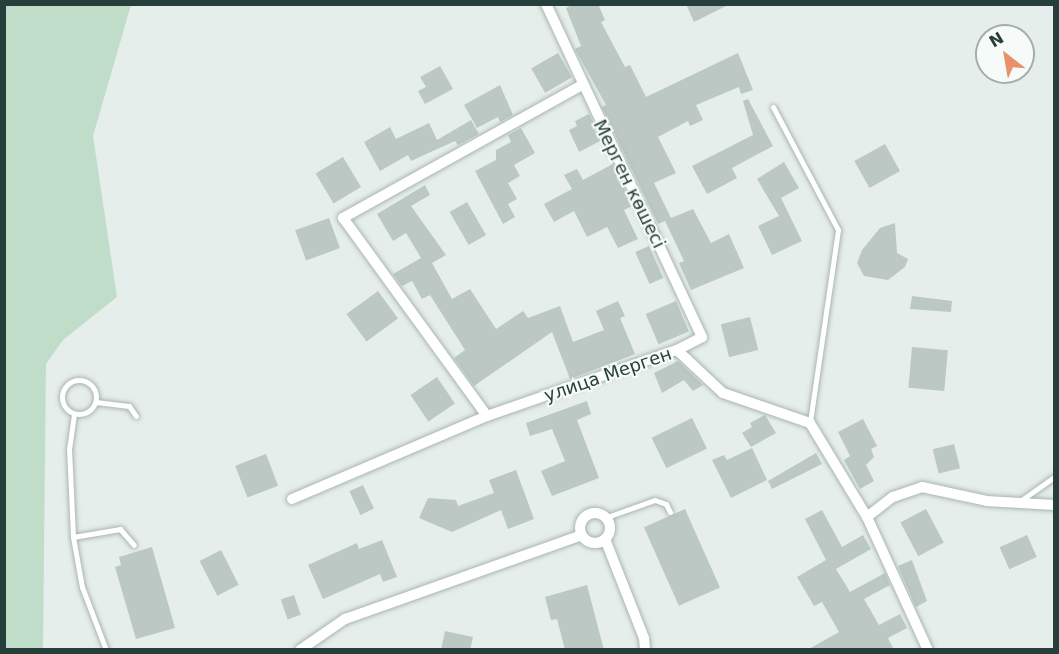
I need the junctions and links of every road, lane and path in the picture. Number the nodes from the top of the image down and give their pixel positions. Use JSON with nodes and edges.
{"nodes":[{"id":1,"x":546,"y":4,"type":"edge"},
{"id":2,"x":582,"y":85,"type":"junction"},
{"id":3,"x":773,"y":107,"type":"dead end"},
{"id":4,"x":677,"y":350,"type":"junction"},
{"id":5,"x":96,"y":402,"type":"junction"},
{"id":6,"x":74,"y":414,"type":"junction"},
{"id":7,"x":136,"y":417,"type":"dead end"},
{"id":8,"x":487,"y":417,"type":"junction"},
{"id":9,"x":810,"y":423,"type":"junction"},
{"id":10,"x":1054,"y":477,"type":"edge"},
{"id":11,"x":292,"y":499,"type":"dead end"},
{"id":12,"x":1018,"y":502,"type":"junction"},
{"id":13,"x":1054,"y":505,"type":"edge"},
{"id":14,"x":670,"y":512,"type":"dead end"},
{"id":15,"x":607,"y":517,"type":"junction"},
{"id":16,"x":867,"y":517,"type":"junction"},
{"id":17,"x":582,"y":535,"type":"junction"},
{"id":18,"x":72,"y":537,"type":"junction"},
{"id":19,"x":605,"y":540,"type":"junction"},
{"id":20,"x":134,"y":545,"type":"dead end"},
{"id":21,"x":106,"y":650,"type":"edge"},
{"id":22,"x":300,"y":650,"type":"edge"},
{"id":23,"x":645,"y":650,"type":"edge"},
{"id":24,"x":928,"y":650,"type":"edge"}],
"edges":[{"from":1,"to":2,"type":"street","name":"Мерген көшесі"},
{"from":2,"to":4,"type":"street","name":"Мерген көшесі"},
{"from":2,"to":8,"type":"street"},
{"from":3,"to":9,"type":"lane"},
{"from":4,"to":8,"type":"street","name":"улица Мерген"},
{"from":4,"to":9,"type":"street","name":"улица Мерген"},
{"from":5,"to":6,"type":"lane"},
{"from":5,"to":6,"type":"lane"},
{"from":5,"to":7,"type":"lane"},
{"from":6,"to":18,"type":"lane"},
{"from":8,"to":11,"type":"street","name":"улица Мерген"},
{"from":9,"to":16,"type":"street"},
{"from":10,"to":12,"type":"lane"},
{"from":12,"to":13,"type":"street"},
{"from":12,"to":16,"type":"street"},
{"from":14,"to":15,"type":"lane"},
{"from":15,"to":17,"type":"street"},
{"from":15,"to":19,"type":"street"},
{"from":16,"to":24,"type":"street"},
{"from":17,"to":19,"type":"street"},
{"from":17,"to":22,"type":"street"},
{"from":18,"to":20,"type":"lane"},
{"from":18,"to":21,"type":"lane"},
{"from":19,"to":23,"type":"street"}]}
